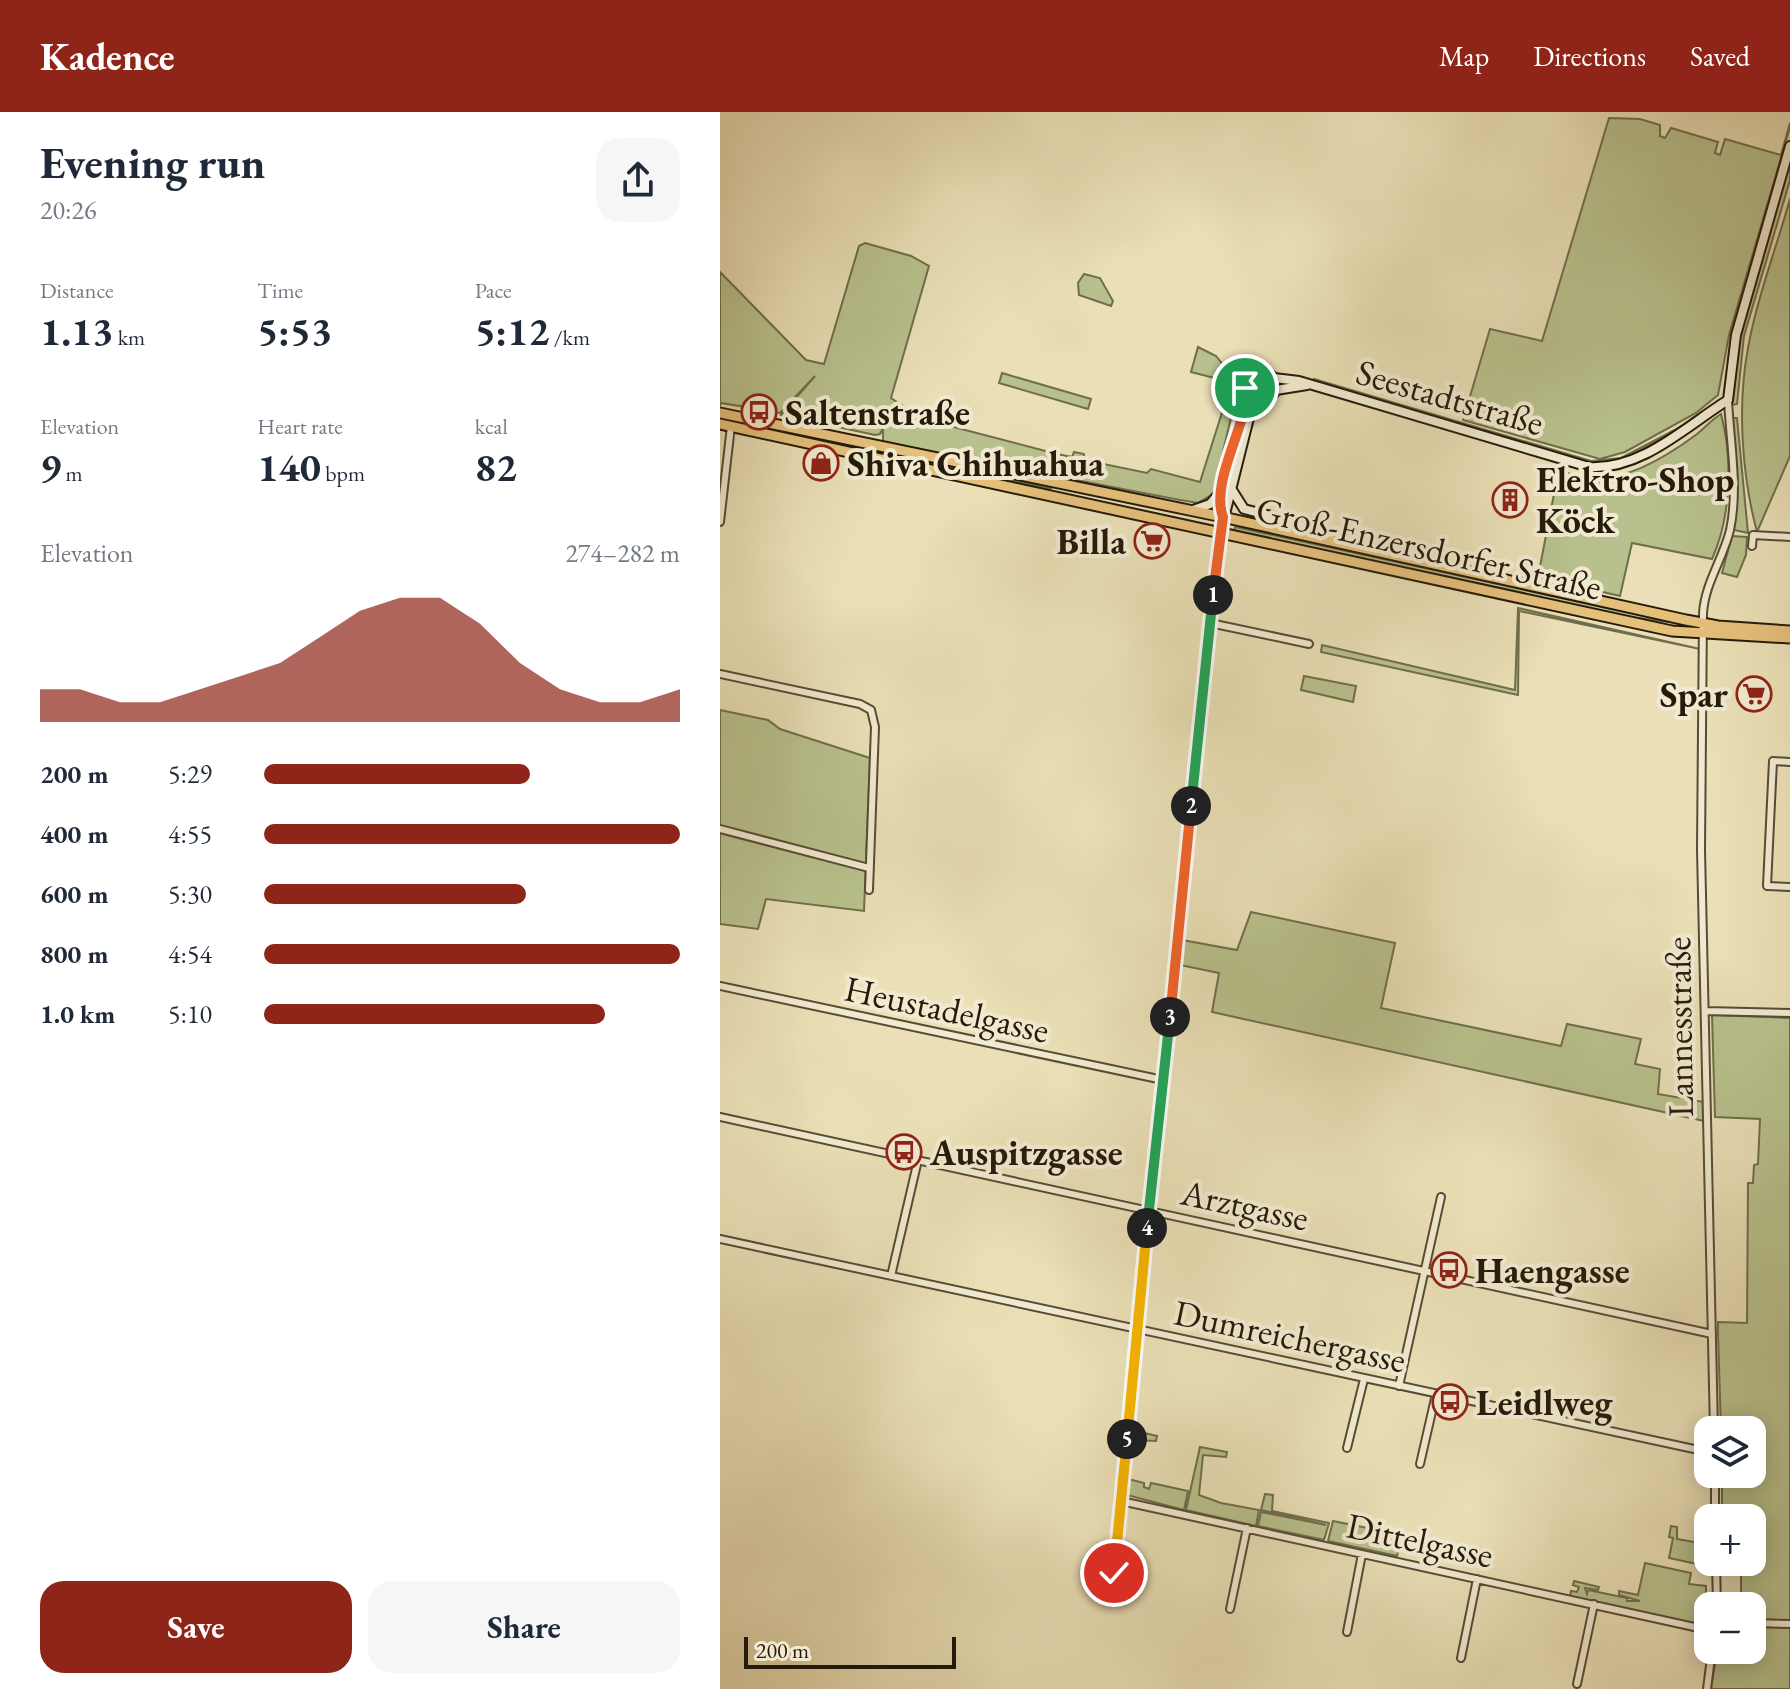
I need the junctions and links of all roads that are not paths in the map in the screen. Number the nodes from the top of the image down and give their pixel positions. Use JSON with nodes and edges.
{"nodes":[{"id":1,"x":1790,"y":146,"type":"edge"},
{"id":2,"x":1274,"y":378,"type":"junction"},
{"id":3,"x":1307,"y":384,"type":"junction"},
{"id":4,"x":1276,"y":390,"type":"junction"},
{"id":5,"x":1246,"y":392,"type":"junction"},
{"id":6,"x":1728,"y":400,"type":"junction"},
{"id":7,"x":1265,"y":401,"type":"junction"},
{"id":8,"x":720,"y":413,"type":"edge"},
{"id":9,"x":727,"y":422,"type":"edge"},
{"id":10,"x":1224,"y":480,"type":"junction"},
{"id":11,"x":1232,"y":489,"type":"junction"},
{"id":12,"x":1191,"y":511,"type":"junction"},
{"id":13,"x":1223,"y":517,"type":"junction"},
{"id":14,"x":720,"y":522,"type":"edge"},
{"id":15,"x":1221,"y":530,"type":"junction"},
{"id":16,"x":1790,"y":537,"type":"edge"},
{"id":17,"x":1752,"y":546,"type":"dead end"},
{"id":18,"x":1363,"y":550,"type":"junction"},
{"id":19,"x":1210,"y":623,"type":"junction"},
{"id":20,"x":1703,"y":629,"type":"junction"},
{"id":21,"x":1790,"y":631,"type":"edge"},
{"id":22,"x":1790,"y":638,"type":"edge"},
{"id":23,"x":1309,"y":644,"type":"dead end"},
{"id":24,"x":720,"y":674,"type":"edge"},
{"id":25,"x":1790,"y":762,"type":"edge"},
{"id":26,"x":720,"y":829,"type":"edge"},
{"id":27,"x":869,"y":868,"type":"junction"},
{"id":28,"x":1790,"y":887,"type":"edge"},
{"id":29,"x":869,"y":890,"type":"dead end"},
{"id":30,"x":720,"y":986,"type":"edge"},
{"id":31,"x":1705,"y":1011,"type":"junction"},
{"id":32,"x":1790,"y":1013,"type":"edge"},
{"id":33,"x":1163,"y":1080,"type":"junction"},
{"id":34,"x":720,"y":1117,"type":"edge"},
{"id":35,"x":918,"y":1160,"type":"junction"},
{"id":36,"x":1441,"y":1197,"type":"dead end"},
{"id":37,"x":1150,"y":1211,"type":"junction"},
{"id":38,"x":720,"y":1239,"type":"edge"},
{"id":39,"x":1424,"y":1271,"type":"junction"},
{"id":40,"x":891,"y":1276,"type":"junction"},
{"id":41,"x":1138,"y":1330,"type":"junction"},
{"id":42,"x":1712,"y":1334,"type":"junction"},
{"id":43,"x":1364,"y":1379,"type":"junction"},
{"id":44,"x":1399,"y":1386,"type":"junction"},
{"id":45,"x":1436,"y":1394,"type":"junction"},
{"id":46,"x":1714,"y":1416,"type":"edge"},
{"id":47,"x":1347,"y":1448,"type":"dead end"},
{"id":48,"x":1694,"y":1449,"type":"edge"},
{"id":49,"x":1420,"y":1464,"type":"dead end"},
{"id":50,"x":1121,"y":1501,"type":"junction"},
{"id":51,"x":1247,"y":1528,"type":"junction"},
{"id":52,"x":1362,"y":1554,"type":"junction"},
{"id":53,"x":1114,"y":1573,"type":"dead end"},
{"id":54,"x":1477,"y":1579,"type":"junction"},
{"id":55,"x":1594,"y":1604,"type":"junction"},
{"id":56,"x":1230,"y":1609,"type":"dead end"},
{"id":57,"x":1766,"y":1623,"type":"edge"},
{"id":58,"x":1790,"y":1624,"type":"edge"},
{"id":59,"x":1694,"y":1627,"type":"edge"},
{"id":60,"x":1347,"y":1632,"type":"dead end"},
{"id":61,"x":1461,"y":1658,"type":"dead end"},
{"id":62,"x":1710,"y":1664,"type":"edge"},
{"id":63,"x":1577,"y":1684,"type":"dead end"},
{"id":64,"x":1707,"y":1689,"type":"edge"}],
"edges":[{"from":1,"to":6,"type":"street"},
{"from":2,"to":3,"type":"street","name":"Seestadtstraße"},
{"from":2,"to":4,"type":"street"},
{"from":2,"to":5,"type":"street","name":"Seestadtstraße"},
{"from":3,"to":4,"type":"street","name":"Seestadtstraße"},
{"from":3,"to":6,"type":"street","name":"Seestadtstraße"},
{"from":4,"to":7,"type":"street"},
{"from":5,"to":7,"type":"street"},
{"from":5,"to":10,"type":"street"},
{"from":6,"to":20,"type":"street","name":"Lannesstraße"},
{"from":7,"to":11,"type":"street"},
{"from":8,"to":9,"type":"main road","name":"Groß-Enzersdorfer Straße"},
{"from":9,"to":12,"type":"main road","name":"Groß-Enzersdorfer Straße"},
{"from":9,"to":14,"type":"street"},
{"from":9,"to":15,"type":"main road","name":"Groß-Enzersdorfer Straße"},
{"from":10,"to":12,"type":"street"},
{"from":10,"to":13,"type":"street"},
{"from":11,"to":13,"type":"street"},
{"from":11,"to":18,"type":"street"},
{"from":12,"to":13,"type":"main road","name":"Groß-Enzersdorfer Straße"},
{"from":13,"to":15,"type":"street"},
{"from":13,"to":18,"type":"main road","name":"Groß-Enzersdorfer Straße"},
{"from":15,"to":19,"type":"street"},
{"from":15,"to":20,"type":"main road","name":"Groß-Enzersdorfer Straße"},
{"from":16,"to":17,"type":"street"},
{"from":18,"to":20,"type":"main road","name":"Groß-Enzersdorfer Straße"},
{"from":19,"to":23,"type":"street"},
{"from":19,"to":33,"type":"street"},
{"from":20,"to":21,"type":"main road"},
{"from":20,"to":22,"type":"main road"},
{"from":20,"to":31,"type":"street","name":"Lannesstraße"},
{"from":24,"to":27,"type":"street"},
{"from":25,"to":28,"type":"street"},
{"from":26,"to":27,"type":"street"},
{"from":27,"to":29,"type":"street"},
{"from":30,"to":33,"type":"street","name":"Heustadelgasse"},
{"from":31,"to":32,"type":"street"},
{"from":31,"to":42,"type":"street","name":"Lannesstraße"},
{"from":33,"to":37,"type":"street"},
{"from":34,"to":35,"type":"street","name":"Arztgasse"},
{"from":35,"to":37,"type":"street","name":"Arztgasse"},
{"from":35,"to":40,"type":"street"},
{"from":36,"to":39,"type":"street"},
{"from":37,"to":39,"type":"street","name":"Arztgasse"},
{"from":37,"to":41,"type":"street"},
{"from":38,"to":40,"type":"street","name":"Dumreichergasse"},
{"from":39,"to":42,"type":"street","name":"Arztgasse"},
{"from":39,"to":44,"type":"street"},
{"from":40,"to":41,"type":"street","name":"Dumreichergasse"},
{"from":41,"to":43,"type":"street","name":"Dumreichergasse"},
{"from":41,"to":50,"type":"street"},
{"from":42,"to":46,"type":"street","name":"Lannesstraße"},
{"from":43,"to":44,"type":"street","name":"Dumreichergasse"},
{"from":43,"to":47,"type":"street"},
{"from":44,"to":45,"type":"street","name":"Dumreichergasse"},
{"from":45,"to":48,"type":"street","name":"Dumreichergasse"},
{"from":45,"to":49,"type":"street"},
{"from":50,"to":51,"type":"street","name":"Dittelgasse"},
{"from":50,"to":53,"type":"street"},
{"from":51,"to":52,"type":"street","name":"Dittelgasse"},
{"from":51,"to":56,"type":"street"},
{"from":52,"to":54,"type":"street","name":"Dittelgasse"},
{"from":52,"to":60,"type":"street"},
{"from":54,"to":55,"type":"street","name":"Dittelgasse"},
{"from":54,"to":61,"type":"street"},
{"from":55,"to":59,"type":"street","name":"Dittelgasse"},
{"from":55,"to":63,"type":"street"},
{"from":57,"to":58,"type":"street"},
{"from":62,"to":64,"type":"street"}]}
